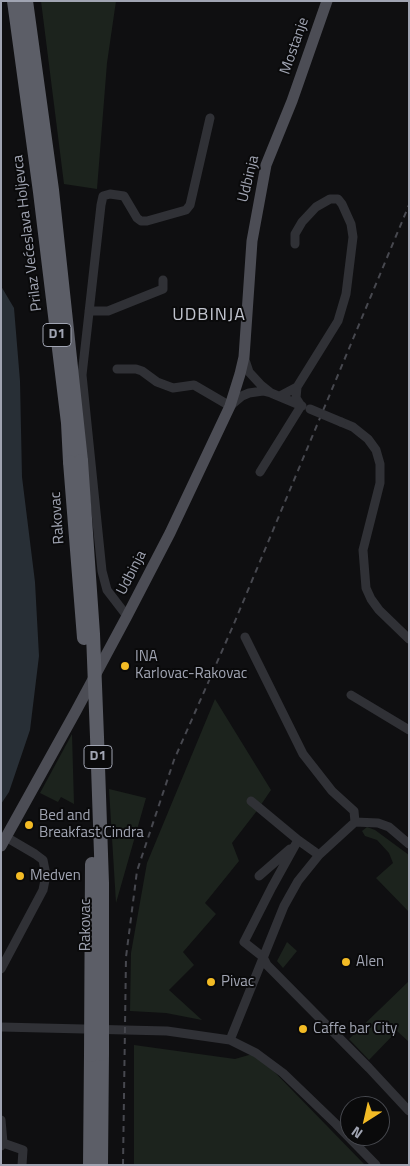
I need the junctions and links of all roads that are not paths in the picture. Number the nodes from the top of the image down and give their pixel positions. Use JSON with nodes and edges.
{"nodes":[{"id":1,"x":14,"y":1,"type":"edge"},
{"id":2,"x":26,"y":1,"type":"edge"},
{"id":3,"x":327,"y":1,"type":"edge"},
{"id":4,"x":292,"y":101,"type":"joint"},
{"id":5,"x":210,"y":118,"type":"dead end"},
{"id":6,"x":46,"y":191,"type":"junction"},
{"id":7,"x":295,"y":244,"type":"dead end"},
{"id":8,"x":163,"y":280,"type":"dead end"},
{"id":9,"x":89,"y":311,"type":"junction"},
{"id":10,"x":244,"y":357,"type":"junction"},
{"id":11,"x":117,"y":369,"type":"dead end"},
{"id":12,"x":297,"y":387,"type":"junction"},
{"id":13,"x":276,"y":394,"type":"junction"},
{"id":14,"x":230,"y":406,"type":"junction"},
{"id":15,"x":301,"y":406,"type":"junction"},
{"id":16,"x":76,"y":461,"type":"joint"},
{"id":17,"x":260,"y":472,"type":"dead end"},
{"id":18,"x":127,"y":616,"type":"junction"},
{"id":19,"x":245,"y":637,"type":"dead end"},
{"id":20,"x":409,"y":639,"type":"edge"},
{"id":21,"x":351,"y":695,"type":"dead end"},
{"id":22,"x":409,"y":730,"type":"edge"},
{"id":23,"x":251,"y":802,"type":"dead end"},
{"id":24,"x":355,"y":822,"type":"junction"},
{"id":25,"x":4,"y":842,"type":"edge"},
{"id":26,"x":296,"y":843,"type":"junction"},
{"id":27,"x":409,"y":844,"type":"edge"},
{"id":28,"x":319,"y":855,"type":"junction"},
{"id":29,"x":259,"y":876,"type":"dead end"},
{"id":30,"x":263,"y":957,"type":"junction"},
{"id":31,"x":1,"y":969,"type":"edge"},
{"id":32,"x":1,"y":1027,"type":"edge"},
{"id":33,"x":230,"y":1040,"type":"junction"},
{"id":34,"x":97,"y":1055,"type":"junction"},
{"id":35,"x":409,"y":1111,"type":"edge"},
{"id":36,"x":1,"y":1120,"type":"edge"},
{"id":37,"x":2,"y":1145,"type":"edge"},
{"id":38,"x":22,"y":1165,"type":"edge"},
{"id":39,"x":90,"y":1165,"type":"edge"},
{"id":40,"x":100,"y":1165,"type":"edge"},
{"id":41,"x":376,"y":1165,"type":"edge"}],
"edges":[{"from":1,"to":6,"type":"highway","name":"Prilaz Većeslava Holjevca","number":"D1"},
{"from":2,"to":6,"type":"highway","name":"Prilaz Većeslava Holjevca","number":"D1"},
{"from":3,"to":4,"type":"main road","name":"Mostanje"},
{"from":4,"to":10,"type":"main road","name":"Udbinja"},
{"from":5,"to":9,"type":"street","name":"Udbinja"},
{"from":6,"to":16,"type":"highway","name":"Prilaz Većeslava Holjevca","number":"D1"},
{"from":7,"to":12,"type":"street"},
{"from":8,"to":9,"type":"street"},
{"from":9,"to":18,"type":"street","name":"Udbinja"},
{"from":10,"to":13,"type":"street","name":"Udbinja"},
{"from":10,"to":14,"type":"main road","name":"Udbinja"},
{"from":11,"to":14,"type":"street"},
{"from":12,"to":13,"type":"street"},
{"from":12,"to":15,"type":"street"},
{"from":13,"to":14,"type":"street"},
{"from":13,"to":15,"type":"street","name":"Udbinja"},
{"from":14,"to":18,"type":"main road","name":"Udbinja"},
{"from":15,"to":17,"type":"street"},
{"from":15,"to":20,"type":"street","name":"Udbinja","bridge":true},
{"from":16,"to":34,"type":"highway","name":"Rakovac","number":"D1","bridge":true},
{"from":18,"to":25,"type":"main road"},
{"from":19,"to":24,"type":"street"},
{"from":21,"to":22,"type":"street"},
{"from":23,"to":26,"type":"street"},
{"from":24,"to":27,"type":"street"},
{"from":24,"to":28,"type":"street"},
{"from":25,"to":31,"type":"street"},
{"from":26,"to":28,"type":"street"},
{"from":26,"to":29,"type":"street"},
{"from":26,"to":30,"type":"street"},
{"from":28,"to":30,"type":"street"},
{"from":30,"to":33,"type":"street"},
{"from":30,"to":35,"type":"street"},
{"from":32,"to":33,"type":"street"},
{"from":33,"to":41,"type":"street"},
{"from":34,"to":39,"type":"highway","number":"D1"},
{"from":34,"to":40,"type":"highway","number":"D1"},
{"from":36,"to":37,"type":"street"},
{"from":37,"to":38,"type":"street"}]}
